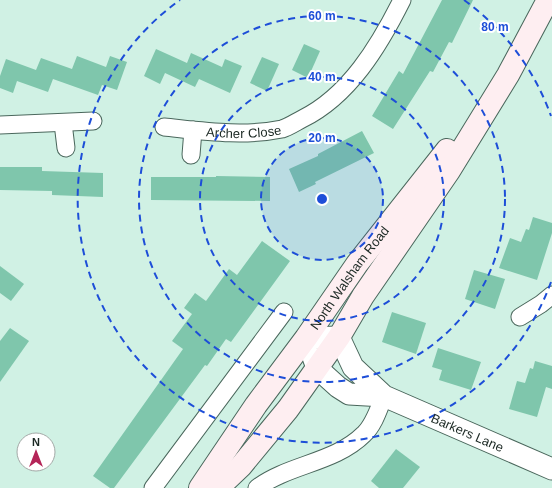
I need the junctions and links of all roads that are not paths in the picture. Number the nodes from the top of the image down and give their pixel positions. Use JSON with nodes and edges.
{"nodes":[{"id":1,"x":402,"y":0,"type":"edge"},
{"id":2,"x":548,"y":0,"type":"edge"},
{"id":3,"x":508,"y":74,"type":"junction"},
{"id":4,"x":93,"y":121,"type":"dead end"},
{"id":5,"x":63,"y":123,"type":"junction"},
{"id":6,"x":0,"y":125,"type":"edge"},
{"id":7,"x":164,"y":127,"type":"dead end"},
{"id":8,"x":193,"y":130,"type":"junction"},
{"id":9,"x":66,"y":148,"type":"dead end"},
{"id":10,"x":191,"y":155,"type":"dead end"},
{"id":11,"x":552,"y":295,"type":"edge"},
{"id":12,"x":284,"y":312,"type":"dead end"},
{"id":13,"x":520,"y":317,"type":"dead end"},
{"id":14,"x":339,"y":337,"type":"junction"},
{"id":15,"x":306,"y":338,"type":"junction"},
{"id":16,"x":317,"y":368,"type":"junction"},
{"id":17,"x":384,"y":396,"type":"junction"},
{"id":18,"x":552,"y":469,"type":"edge"},
{"id":19,"x":153,"y":488,"type":"edge"},
{"id":20,"x":200,"y":488,"type":"edge"},
{"id":21,"x":218,"y":488,"type":"edge"},
{"id":22,"x":257,"y":488,"type":"edge"}],
"edges":[{"from":1,"to":8,"type":"street","name":"Archer Close"},
{"from":2,"to":3,"type":"main road","name":"North Walsham Road"},
{"from":3,"to":14,"type":"main road","name":"North Walsham Road"},
{"from":3,"to":15,"type":"main road","name":"North Walsham Road"},
{"from":4,"to":5,"type":"street"},
{"from":5,"to":6,"type":"street"},
{"from":5,"to":9,"type":"street"},
{"from":7,"to":8,"type":"street","name":"Archer Close"},
{"from":8,"to":10,"type":"street","name":"Archer Close"},
{"from":11,"to":13,"type":"street"},
{"from":12,"to":19,"type":"street"},
{"from":14,"to":15,"type":"street"},
{"from":14,"to":16,"type":"main road","name":"North Walsham Road"},
{"from":14,"to":17,"type":"street","name":"Barkers Lane"},
{"from":15,"to":16,"type":"street","name":"Barkers Lane"},
{"from":15,"to":20,"type":"main road","name":"North Walsham Road"},
{"from":16,"to":17,"type":"street","name":"Barkers Lane"},
{"from":16,"to":21,"type":"main road","name":"North Walsham Road"},
{"from":17,"to":18,"type":"street","name":"Barkers Lane"},
{"from":17,"to":22,"type":"street"}]}
